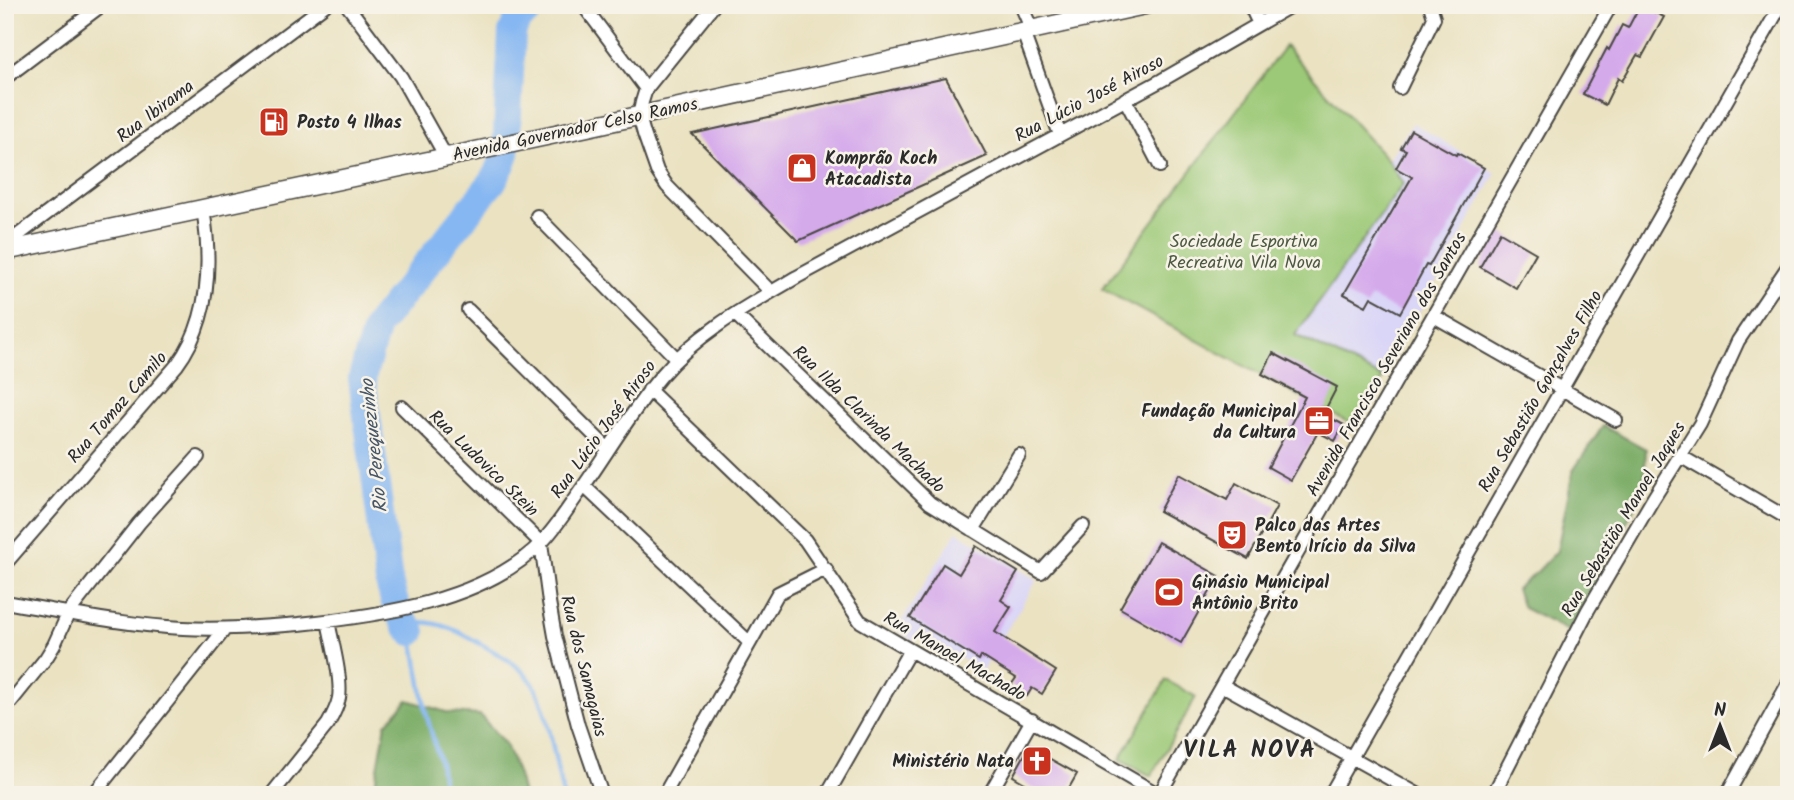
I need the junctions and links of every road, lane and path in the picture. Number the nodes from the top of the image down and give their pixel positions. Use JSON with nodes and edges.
{"nodes":[{"id":1,"x":102,"y":5,"type":"edge"},
{"id":2,"x":325,"y":5,"type":"edge"},
{"id":3,"x":347,"y":5,"type":"edge"},
{"id":4,"x":714,"y":5,"type":"edge"},
{"id":5,"x":1021,"y":5,"type":"edge"},
{"id":6,"x":1145,"y":5,"type":"edge"},
{"id":7,"x":1250,"y":5,"type":"edge"},
{"id":8,"x":1292,"y":5,"type":"edge"},
{"id":9,"x":1430,"y":5,"type":"edge"},
{"id":10,"x":1606,"y":5,"type":"edge"},
{"id":11,"x":1611,"y":5,"type":"edge"},
{"id":12,"x":1781,"y":5,"type":"edge"},
{"id":13,"x":584,"y":6,"type":"edge"},
{"id":14,"x":1259,"y":24,"type":"junction"},
{"id":15,"x":1600,"y":24,"type":"junction"},
{"id":16,"x":1027,"y":31,"type":"junction"},
{"id":17,"x":5,"y":78,"type":"edge"},
{"id":18,"x":1400,"y":88,"type":"dead end"},
{"id":19,"x":646,"y":89,"type":"junction"},
{"id":20,"x":1125,"y":99,"type":"junction"},
{"id":21,"x":639,"y":116,"type":"junction"},
{"id":22,"x":1059,"y":135,"type":"junction"},
{"id":23,"x":446,"y":157,"type":"junction"},
{"id":24,"x":1160,"y":166,"type":"dead end"},
{"id":25,"x":203,"y":209,"type":"junction"},
{"id":26,"x":537,"y":216,"type":"dead end"},
{"id":27,"x":5,"y":245,"type":"edge"},
{"id":28,"x":5,"y":251,"type":"edge"},
{"id":29,"x":1789,"y":265,"type":"edge"},
{"id":30,"x":771,"y":292,"type":"junction"},
{"id":31,"x":468,"y":310,"type":"dead end"},
{"id":32,"x":735,"y":314,"type":"junction"},
{"id":33,"x":1434,"y":316,"type":"junction"},
{"id":34,"x":677,"y":359,"type":"junction"},
{"id":35,"x":1562,"y":389,"type":"junction"},
{"id":36,"x":649,"y":390,"type":"junction"},
{"id":37,"x":402,"y":407,"type":"dead end"},
{"id":38,"x":1616,"y":420,"type":"dead end"},
{"id":39,"x":608,"y":449,"type":"junction"},
{"id":40,"x":1019,"y":455,"type":"dead end"},
{"id":41,"x":1680,"y":456,"type":"junction"},
{"id":42,"x":198,"y":457,"type":"dead end"},
{"id":43,"x":584,"y":486,"type":"junction"},
{"id":44,"x":1789,"y":519,"type":"edge"},
{"id":45,"x":1083,"y":526,"type":"dead end"},
{"id":46,"x":973,"y":530,"type":"junction"},
{"id":47,"x":541,"y":543,"type":"junction"},
{"id":48,"x":5,"y":564,"type":"edge"},
{"id":49,"x":826,"y":569,"type":"junction"},
{"id":50,"x":5,"y":602,"type":"edge"},
{"id":51,"x":69,"y":612,"type":"junction"},
{"id":52,"x":328,"y":621,"type":"junction"},
{"id":53,"x":225,"y":629,"type":"junction"},
{"id":54,"x":750,"y":643,"type":"junction"},
{"id":55,"x":910,"y":650,"type":"junction"},
{"id":56,"x":1789,"y":682,"type":"edge"},
{"id":57,"x":1222,"y":685,"type":"junction"},
{"id":58,"x":5,"y":709,"type":"edge"},
{"id":59,"x":1031,"y":720,"type":"junction"},
{"id":60,"x":1352,"y":756,"type":"junction"},
{"id":61,"x":93,"y":795,"type":"edge"},
{"id":62,"x":271,"y":795,"type":"edge"},
{"id":63,"x":602,"y":795,"type":"edge"},
{"id":64,"x":664,"y":795,"type":"edge"},
{"id":65,"x":827,"y":795,"type":"edge"},
{"id":66,"x":989,"y":795,"type":"edge"},
{"id":67,"x":1159,"y":795,"type":"edge"},
{"id":68,"x":1330,"y":795,"type":"edge"},
{"id":69,"x":1419,"y":795,"type":"edge"},
{"id":70,"x":1493,"y":795,"type":"edge"},
{"id":71,"x":1727,"y":795,"type":"edge"}],
"edges":[{"from":1,"to":17,"type":"street"},
{"from":2,"to":27,"type":"street","name":"Rua Ibirama"},
{"from":3,"to":23,"type":"street"},
{"from":4,"to":19,"type":"street"},
{"from":5,"to":16,"type":"street"},
{"from":6,"to":16,"type":"main road","name":"Avenida Governador Celso Ramos"},
{"from":7,"to":14,"type":"street"},
{"from":8,"to":14,"type":"street","name":"Rua Lúcio José Airoso"},
{"from":9,"to":18,"type":"street"},
{"from":10,"to":15,"type":"street","name":"Avenida Francisco Severiano dos Santos"},
{"from":11,"to":15,"type":"street","name":"Avenida Francisco Severiano dos Santos"},
{"from":12,"to":35,"type":"street","name":"Rua Sebastião Gonçalves Filho"},
{"from":13,"to":19,"type":"street"},
{"from":14,"to":20,"type":"street","name":"Rua Lúcio José Airoso"},
{"from":15,"to":33,"type":"street","name":"Avenida Francisco Severiano dos Santos"},
{"from":16,"to":21,"type":"main road","name":"Avenida Governador Celso Ramos"},
{"from":16,"to":22,"type":"street"},
{"from":19,"to":21,"type":"street"},
{"from":20,"to":22,"type":"street","name":"Rua Lúcio José Airoso"},
{"from":20,"to":24,"type":"street"},
{"from":21,"to":23,"type":"main road","name":"Avenida Governador Celso Ramos"},
{"from":21,"to":30,"type":"street"},
{"from":22,"to":30,"type":"street","name":"Rua Lúcio José Airoso"},
{"from":23,"to":25,"type":"main road","name":"Avenida Governador Celso Ramos"},
{"from":25,"to":28,"type":"main road","name":"Avenida Governador Celso Ramos"},
{"from":25,"to":48,"type":"street","name":"Rua Tomaz Camilo"},
{"from":26,"to":34,"type":"street"},
{"from":29,"to":41,"type":"street","name":"Rua Sebastião Manoel Jaques"},
{"from":30,"to":32,"type":"street","name":"Rua Lúcio José Airoso"},
{"from":31,"to":39,"type":"street"},
{"from":32,"to":34,"type":"street","name":"Rua Lúcio José Airoso"},
{"from":32,"to":46,"type":"street","name":"Rua Ilda Clarinda Machado"},
{"from":33,"to":35,"type":"street"},
{"from":33,"to":57,"type":"street","name":"Avenida Francisco Severiano dos Santos"},
{"from":34,"to":36,"type":"street","name":"Rua Lúcio José Airoso"},
{"from":35,"to":38,"type":"street"},
{"from":35,"to":60,"type":"street","name":"Rua Sebastião Gonçalves Filho"},
{"from":36,"to":39,"type":"street","name":"Rua Lúcio José Airoso"},
{"from":36,"to":49,"type":"street","name":"Rua Manoel Machado"},
{"from":37,"to":47,"type":"street","name":"Rua Ludovico Stein"},
{"from":39,"to":43,"type":"street","name":"Rua Lúcio José Airoso"},
{"from":40,"to":46,"type":"street"},
{"from":41,"to":44,"type":"street"},
{"from":41,"to":70,"type":"street","name":"Rua Sebastião Manoel Jaques"},
{"from":42,"to":51,"type":"street"},
{"from":43,"to":47,"type":"street","name":"Rua Lúcio José Airoso"},
{"from":43,"to":54,"type":"street"},
{"from":45,"to":46,"type":"street","name":"Rua Ilda Clarinda Machado"},
{"from":47,"to":52,"type":"street","name":"Rua Lúcio José Airoso"},
{"from":47,"to":63,"type":"street","name":"Rua dos Samagaias"},
{"from":49,"to":54,"type":"street"},
{"from":49,"to":55,"type":"street","name":"Rua Manoel Machado"},
{"from":50,"to":51,"type":"street","name":"Rua Lúcio José Airoso"},
{"from":51,"to":53,"type":"street","name":"Rua Lúcio José Airoso"},
{"from":51,"to":58,"type":"street"},
{"from":52,"to":53,"type":"street","name":"Rua Lúcio José Airoso"},
{"from":52,"to":62,"type":"street"},
{"from":53,"to":61,"type":"street"},
{"from":54,"to":64,"type":"street"},
{"from":55,"to":59,"type":"street","name":"Rua Manoel Machado"},
{"from":55,"to":65,"type":"street"},
{"from":56,"to":71,"type":"street"},
{"from":57,"to":60,"type":"street"},
{"from":57,"to":67,"type":"street","name":"Avenida Francisco Severiano dos Santos"},
{"from":59,"to":66,"type":"street"},
{"from":59,"to":67,"type":"street","name":"Rua Manoel Machado"},
{"from":60,"to":68,"type":"street","name":"Rua Sebastião Gonçalves Filho"},
{"from":60,"to":69,"type":"street"}]}
